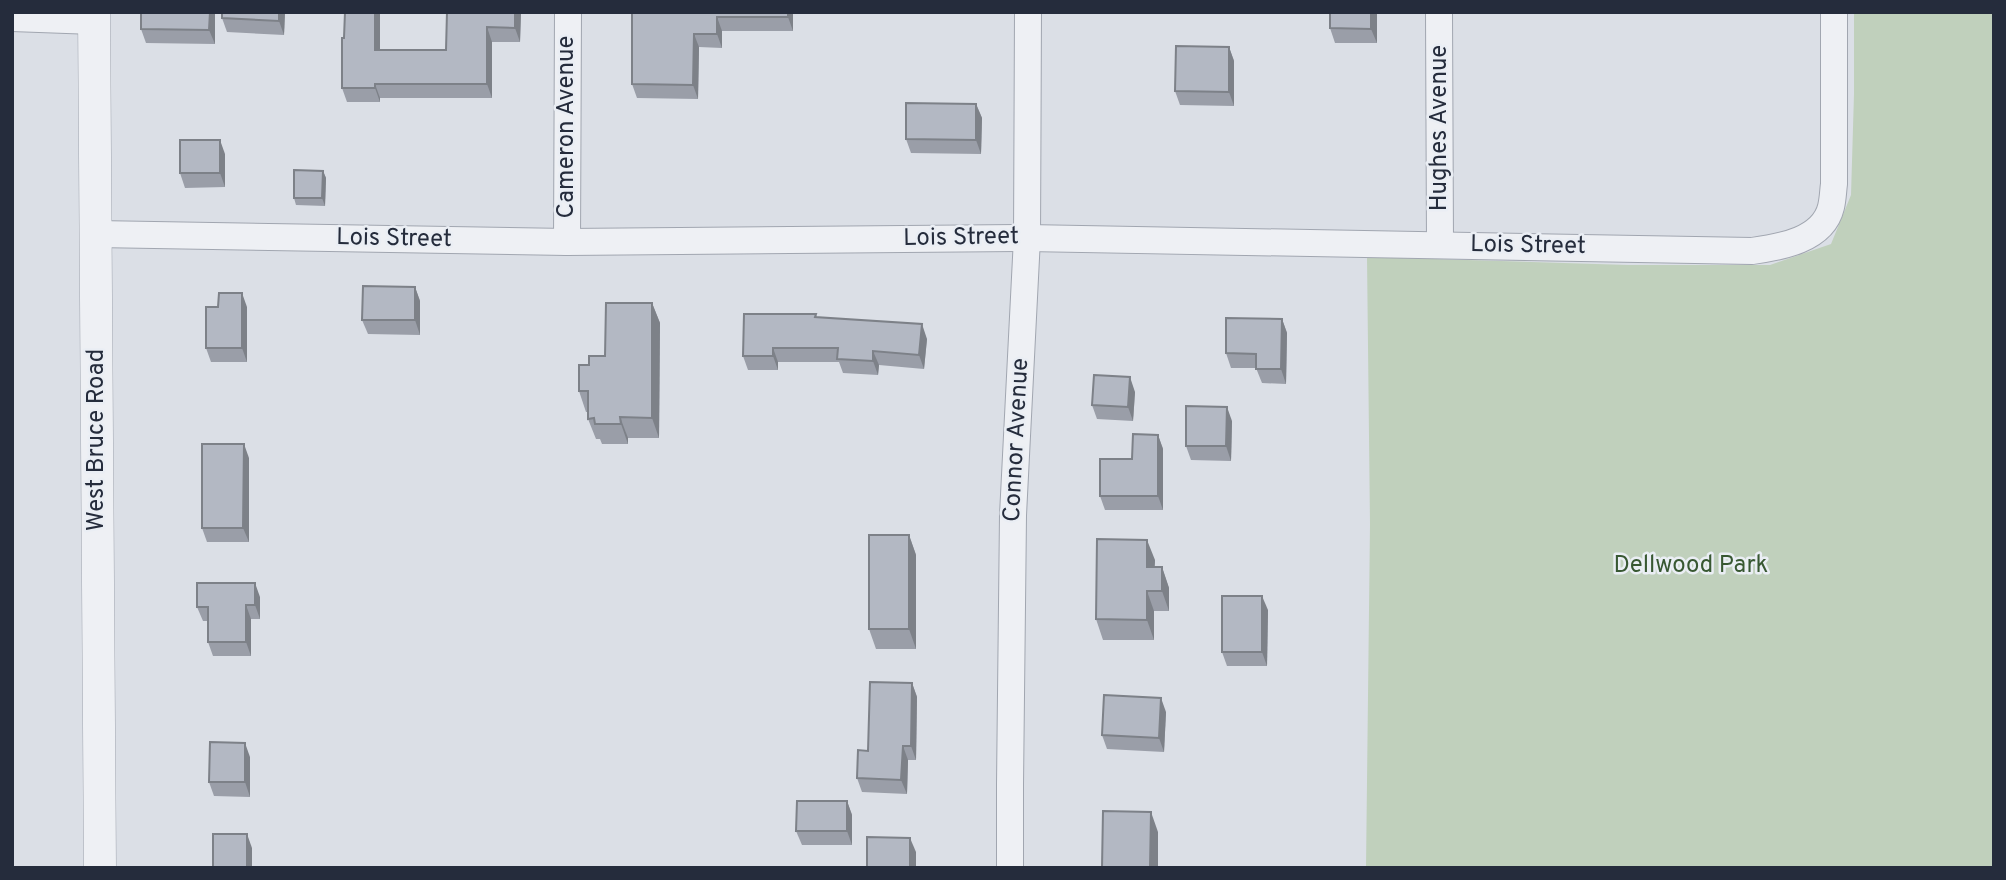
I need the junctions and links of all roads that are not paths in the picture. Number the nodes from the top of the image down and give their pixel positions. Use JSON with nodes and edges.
{"nodes":[{"id":1,"x":568,"y":12,"type":"edge"},
{"id":2,"x":1028,"y":12,"type":"edge"},
{"id":3,"x":1439,"y":12,"type":"edge"},
{"id":4,"x":1834,"y":12,"type":"edge"},
{"id":5,"x":94,"y":16,"type":"edge"},
{"id":6,"x":12,"y":18,"type":"edge"},
{"id":7,"x":96,"y":234,"type":"junction"},
{"id":8,"x":1027,"y":238,"type":"junction"},
{"id":9,"x":567,"y":242,"type":"junction"},
{"id":10,"x":1440,"y":244,"type":"junction"},
{"id":11,"x":100,"y":868,"type":"edge"},
{"id":12,"x":1010,"y":868,"type":"edge"}],
"edges":[{"from":1,"to":9,"type":"street","name":"Cameron Avenue"},
{"from":2,"to":8,"type":"street","name":"Connor Avenue"},
{"from":3,"to":10,"type":"street","name":"Hughes Avenue"},
{"from":4,"to":10,"type":"street","name":"Lois Street"},
{"from":5,"to":6,"type":"street"},
{"from":5,"to":7,"type":"street","name":"West Bruce Road"},
{"from":7,"to":9,"type":"street","name":"Lois Street"},
{"from":7,"to":11,"type":"street","name":"West Bruce Road"},
{"from":8,"to":9,"type":"street","name":"Lois Street"},
{"from":8,"to":10,"type":"street","name":"Lois Street"},
{"from":8,"to":12,"type":"street","name":"Connor Avenue"}]}
